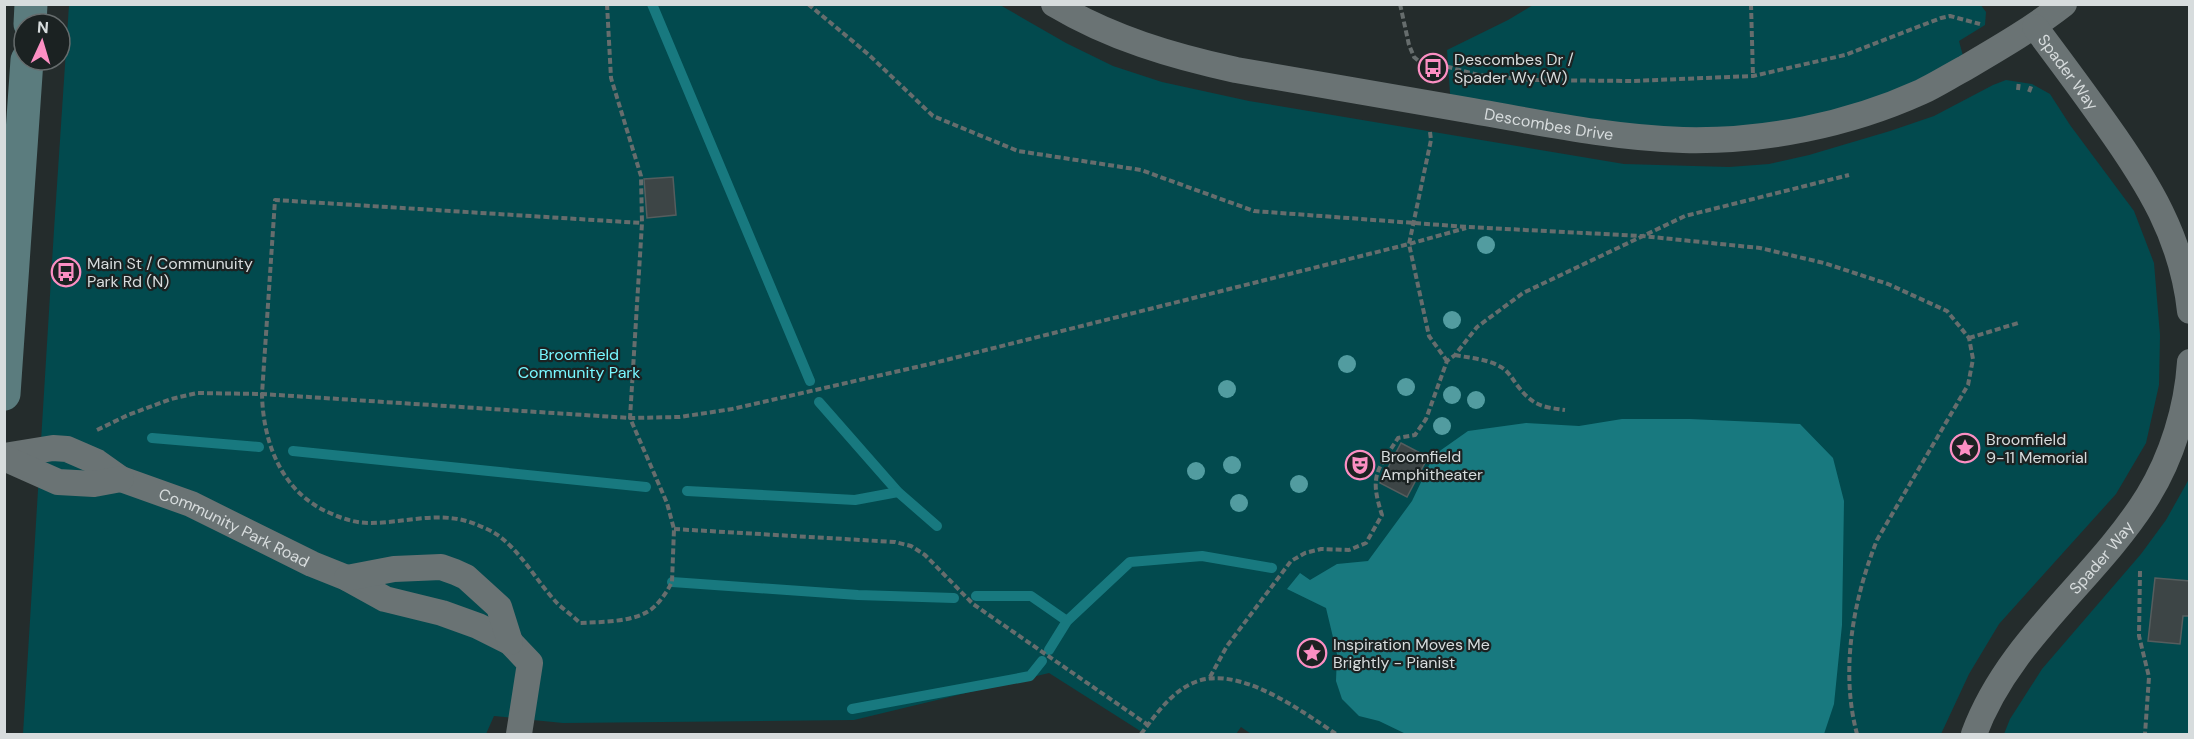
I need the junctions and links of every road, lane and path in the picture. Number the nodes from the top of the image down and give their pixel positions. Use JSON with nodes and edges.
{"nodes":[{"id":1,"x":607,"y":4,"type":"edge"},
{"id":2,"x":808,"y":4,"type":"edge"},
{"id":3,"x":1054,"y":4,"type":"edge"},
{"id":4,"x":1400,"y":4,"type":"edge"},
{"id":5,"x":1751,"y":4,"type":"edge"},
{"id":6,"x":2064,"y":4,"type":"edge"},
{"id":7,"x":1985,"y":25,"type":"dead end"},
{"id":8,"x":2035,"y":27,"type":"junction"},
{"id":9,"x":1441,"y":65,"type":"junction"},
{"id":10,"x":26,"y":72,"type":"edge"},
{"id":11,"x":1437,"y":76,"type":"dead end"},
{"id":12,"x":1753,"y":76,"type":"junction"},
{"id":13,"x":2019,"y":81,"type":"dead end"},
{"id":14,"x":2032,"y":84,"type":"dead end"},
{"id":15,"x":2018,"y":90,"type":"dead end"},
{"id":16,"x":2029,"y":92,"type":"dead end"},
{"id":17,"x":1429,"y":130,"type":"dead end"},
{"id":18,"x":1849,"y":175,"type":"dead end"},
{"id":19,"x":1414,"y":222,"type":"junction"},
{"id":20,"x":642,"y":223,"type":"junction"},
{"id":21,"x":1468,"y":227,"type":"junction"},
{"id":22,"x":1642,"y":236,"type":"junction"},
{"id":23,"x":1409,"y":244,"type":"junction"},
{"id":24,"x":2190,"y":311,"type":"edge"},
{"id":25,"x":2018,"y":323,"type":"dead end"},
{"id":26,"x":1969,"y":338,"type":"junction"},
{"id":27,"x":1455,"y":355,"type":"junction"},
{"id":28,"x":1447,"y":361,"type":"junction"},
{"id":29,"x":2190,"y":362,"type":"edge"},
{"id":30,"x":4,"y":393,"type":"edge"},
{"id":31,"x":262,"y":394,"type":"junction"},
{"id":32,"x":1565,"y":410,"type":"dead end"},
{"id":33,"x":630,"y":418,"type":"junction"},
{"id":34,"x":88,"y":434,"type":"dead end"},
{"id":35,"x":4,"y":457,"type":"edge"},
{"id":36,"x":674,"y":529,"type":"junction"},
{"id":37,"x":2140,"y":571,"type":"dead end"},
{"id":38,"x":346,"y":578,"type":"junction"},
{"id":39,"x":510,"y":642,"type":"junction"},
{"id":40,"x":1210,"y":677,"type":"junction"},
{"id":41,"x":1148,"y":725,"type":"junction"},
{"id":42,"x":519,"y":735,"type":"edge"},
{"id":43,"x":1141,"y":735,"type":"edge"},
{"id":44,"x":1336,"y":735,"type":"edge"},
{"id":45,"x":1857,"y":735,"type":"edge"},
{"id":46,"x":1974,"y":735,"type":"edge"},
{"id":47,"x":2145,"y":735,"type":"edge"}],
"edges":[{"from":1,"to":20,"type":"path"},
{"from":2,"to":19,"type":"path"},
{"from":3,"to":8,"type":"street","name":"Descombes Drive"},
{"from":4,"to":9,"type":"path"},
{"from":5,"to":12,"type":"path"},
{"from":6,"to":8,"type":"street","name":"Spader Way"},
{"from":7,"to":12,"type":"path"},
{"from":8,"to":24,"type":"street","name":"Spader Way"},
{"from":9,"to":11,"type":"path"},
{"from":9,"to":12,"type":"path"},
{"from":10,"to":30,"type":"main road"},
{"from":13,"to":15,"type":"path"},
{"from":14,"to":16,"type":"path"},
{"from":17,"to":19,"type":"path"},
{"from":18,"to":22,"type":"path"},
{"from":19,"to":21,"type":"path"},
{"from":19,"to":23,"type":"path"},
{"from":20,"to":31,"type":"path"},
{"from":20,"to":33,"type":"path"},
{"from":21,"to":22,"type":"path"},
{"from":21,"to":23,"type":"path"},
{"from":22,"to":26,"type":"path"},
{"from":22,"to":27,"type":"path"},
{"from":23,"to":28,"type":"path"},
{"from":23,"to":33,"type":"path"},
{"from":25,"to":26,"type":"path"},
{"from":26,"to":45,"type":"path"},
{"from":27,"to":28,"type":"path"},
{"from":27,"to":32,"type":"path"},
{"from":28,"to":40,"type":"path"},
{"from":29,"to":46,"type":"street","name":"Spader Way"},
{"from":31,"to":33,"type":"path"},
{"from":31,"to":34,"type":"path"},
{"from":31,"to":36,"type":"path"},
{"from":33,"to":36,"type":"path"},
{"from":35,"to":38,"type":"street","name":"Community Park Road"},
{"from":36,"to":41,"type":"path"},
{"from":37,"to":47,"type":"path"},
{"from":38,"to":39,"type":"street","name":"Community Park Road"},
{"from":38,"to":39,"type":"street","name":"Community Park Road"},
{"from":39,"to":42,"type":"street","name":"Community Park Road"},
{"from":40,"to":41,"type":"path"},
{"from":40,"to":44,"type":"path"},
{"from":41,"to":43,"type":"path"}]}
